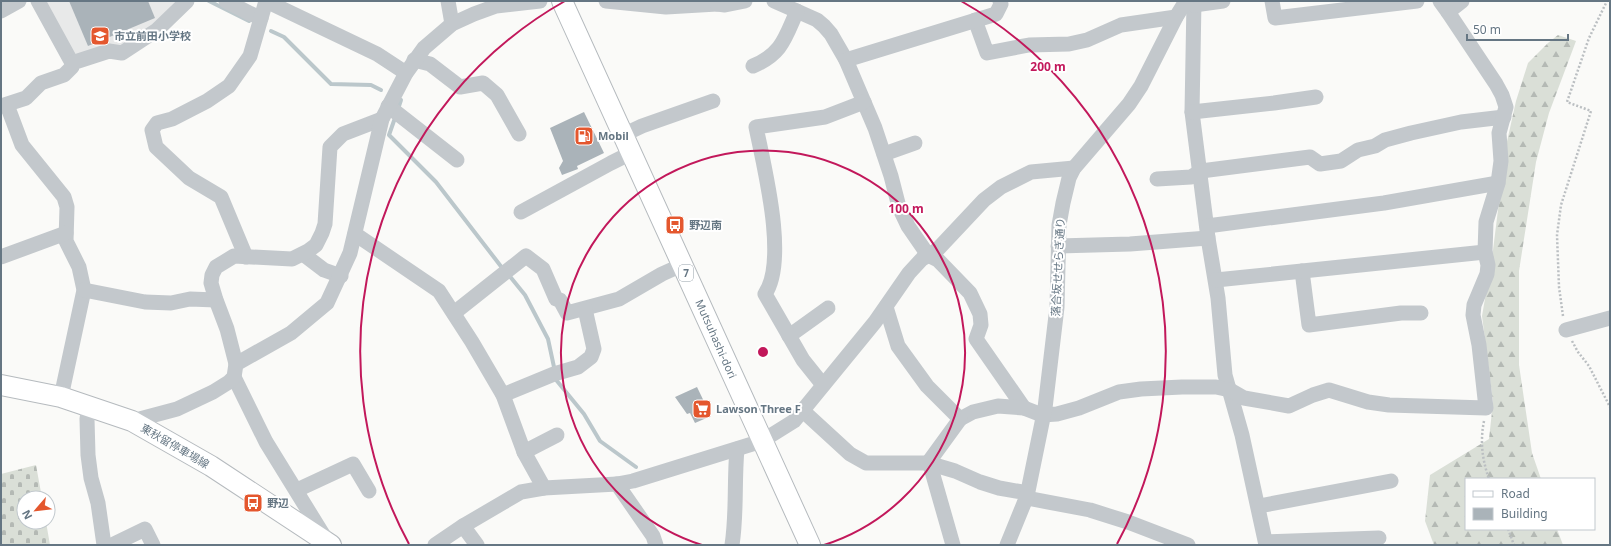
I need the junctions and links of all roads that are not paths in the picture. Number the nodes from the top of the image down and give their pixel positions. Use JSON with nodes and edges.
{"nodes":[{"id":1,"x":19,"y":1,"type":"edge"},
{"id":2,"x":38,"y":1,"type":"edge"},
{"id":3,"x":186,"y":1,"type":"edge"},
{"id":4,"x":226,"y":1,"type":"edge"},
{"id":5,"x":266,"y":1,"type":"edge"},
{"id":6,"x":448,"y":1,"type":"edge"},
{"id":7,"x":540,"y":1,"type":"edge"},
{"id":8,"x":562,"y":1,"type":"edge"},
{"id":9,"x":606,"y":1,"type":"edge"},
{"id":10,"x":745,"y":1,"type":"edge"},
{"id":11,"x":1000,"y":1,"type":"edge"},
{"id":12,"x":1222,"y":1,"type":"edge"},
{"id":13,"x":1272,"y":1,"type":"edge"},
{"id":14,"x":1417,"y":1,"type":"edge"},
{"id":15,"x":1462,"y":1,"type":"edge"},
{"id":16,"x":718,"y":2,"type":"edge"},
{"id":17,"x":778,"y":2,"type":"edge"},
{"id":18,"x":1191,"y":2,"type":"edge"},
{"id":19,"x":1444,"y":6,"type":"edge"},
{"id":20,"x":1,"y":11,"type":"edge"},
{"id":21,"x":796,"y":11,"type":"junction"},
{"id":22,"x":1176,"y":17,"type":"junction"},
{"id":23,"x":261,"y":18,"type":"junction"},
{"id":24,"x":975,"y":20,"type":"junction"},
{"id":25,"x":452,"y":24,"type":"junction"},
{"id":26,"x":414,"y":60,"type":"junction"},
{"id":27,"x":846,"y":60,"type":"junction"},
{"id":28,"x":72,"y":63,"type":"junction"},
{"id":29,"x":753,"y":66,"type":"dead end"},
{"id":30,"x":406,"y":73,"type":"junction"},
{"id":31,"x":1316,"y":97,"type":"dead end"},
{"id":32,"x":713,"y":101,"type":"dead end"},
{"id":33,"x":864,"y":102,"type":"junction"},
{"id":34,"x":4,"y":106,"type":"edge"},
{"id":35,"x":391,"y":112,"type":"junction"},
{"id":36,"x":1192,"y":112,"type":"junction"},
{"id":37,"x":1504,"y":117,"type":"junction"},
{"id":38,"x":518,"y":134,"type":"dead end"},
{"id":39,"x":623,"y":135,"type":"junction"},
{"id":40,"x":915,"y":143,"type":"dead end"},
{"id":41,"x":632,"y":153,"type":"junction"},
{"id":42,"x":884,"y":154,"type":"junction"},
{"id":43,"x":457,"y":160,"type":"dead end"},
{"id":44,"x":1074,"y":168,"type":"junction"},
{"id":45,"x":1201,"y":171,"type":"junction"},
{"id":46,"x":1157,"y":179,"type":"dead end"},
{"id":47,"x":1498,"y":183,"type":"junction"},
{"id":48,"x":521,"y":212,"type":"dead end"},
{"id":49,"x":1208,"y":232,"type":"junction"},
{"id":50,"x":66,"y":233,"type":"junction"},
{"id":51,"x":355,"y":234,"type":"junction"},
{"id":52,"x":1058,"y":246,"type":"junction"},
{"id":53,"x":1485,"y":252,"type":"junction"},
{"id":54,"x":303,"y":254,"type":"junction"},
{"id":55,"x":928,"y":255,"type":"junction"},
{"id":56,"x":1,"y":257,"type":"edge"},
{"id":57,"x":246,"y":257,"type":"junction"},
{"id":58,"x":682,"y":265,"type":"junction"},
{"id":59,"x":1302,"y":271,"type":"junction"},
{"id":60,"x":341,"y":276,"type":"junction"},
{"id":61,"x":1216,"y":280,"type":"junction"},
{"id":62,"x":84,"y":290,"type":"junction"},
{"id":63,"x":216,"y":300,"type":"junction"},
{"id":64,"x":886,"y":307,"type":"junction"},
{"id":65,"x":588,"y":308,"type":"junction"},
{"id":66,"x":828,"y":308,"type":"dead end"},
{"id":67,"x":454,"y":313,"type":"junction"},
{"id":68,"x":1421,"y":313,"type":"dead end"},
{"id":69,"x":1610,"y":318,"type":"edge"},
{"id":70,"x":1566,"y":330,"type":"road end"},
{"id":71,"x":789,"y":336,"type":"junction"},
{"id":72,"x":235,"y":370,"type":"junction"},
{"id":73,"x":1,"y":385,"type":"edge"},
{"id":74,"x":823,"y":385,"type":"junction"},
{"id":75,"x":1230,"y":390,"type":"junction"},
{"id":76,"x":503,"y":395,"type":"junction"},
{"id":77,"x":61,"y":397,"type":"junction"},
{"id":78,"x":89,"y":406,"type":"junction"},
{"id":79,"x":1024,"y":408,"type":"junction"},
{"id":80,"x":802,"y":410,"type":"junction"},
{"id":81,"x":1042,"y":415,"type":"junction"},
{"id":82,"x":960,"y":419,"type":"junction"},
{"id":83,"x":132,"y":421,"type":"junction"},
{"id":84,"x":557,"y":435,"type":"dead end"},
{"id":85,"x":762,"y":441,"type":"junction"},
{"id":86,"x":737,"y":449,"type":"junction"},
{"id":87,"x":524,"y":452,"type":"junction"},
{"id":88,"x":928,"y":463,"type":"junction"},
{"id":89,"x":1391,"y":481,"type":"dead end"},
{"id":90,"x":617,"y":484,"type":"junction"},
{"id":91,"x":544,"y":488,"type":"junction"},
{"id":92,"x":297,"y":490,"type":"junction"},
{"id":93,"x":368,"y":491,"type":"dead end"},
{"id":94,"x":1027,"y":496,"type":"junction"},
{"id":95,"x":1259,"y":506,"type":"junction"},
{"id":96,"x":463,"y":526,"type":"junction"},
{"id":97,"x":1379,"y":538,"type":"dead end"},
{"id":98,"x":1167,"y":540,"type":"edge"},
{"id":99,"x":330,"y":544,"type":"edge"},
{"id":100,"x":1266,"y":544,"type":"edge"},
{"id":101,"x":104,"y":545,"type":"edge"},
{"id":102,"x":112,"y":545,"type":"edge"},
{"id":103,"x":153,"y":545,"type":"edge"},
{"id":104,"x":436,"y":545,"type":"edge"},
{"id":105,"x":477,"y":545,"type":"edge"},
{"id":106,"x":656,"y":545,"type":"edge"},
{"id":107,"x":732,"y":545,"type":"edge"},
{"id":108,"x":810,"y":545,"type":"edge"},
{"id":109,"x":954,"y":545,"type":"edge"},
{"id":110,"x":1007,"y":545,"type":"edge"},
{"id":111,"x":1188,"y":545,"type":"edge"}],
"edges":[{"from":1,"to":20,"type":"street"},
{"from":2,"to":28,"type":"street"},
{"from":3,"to":28,"type":"street"},
{"from":4,"to":23,"type":"street"},
{"from":5,"to":23,"type":"street"},
{"from":5,"to":30,"type":"street"},
{"from":6,"to":25,"type":"street"},
{"from":7,"to":25,"type":"street"},
{"from":8,"to":39,"type":"main road","name":"Mutsuhashi-dori","number":"7"},
{"from":9,"to":16,"type":"street"},
{"from":10,"to":16,"type":"street"},
{"from":11,"to":24,"type":"street"},
{"from":12,"to":18,"type":"street"},
{"from":13,"to":14,"type":"street"},
{"from":15,"to":19,"type":"street"},
{"from":17,"to":21,"type":"street"},
{"from":18,"to":22,"type":"street","name":"落合坂せせらぎ通り"},
{"from":18,"to":36,"type":"street"},
{"from":19,"to":37,"type":"street"},
{"from":21,"to":27,"type":"street"},
{"from":21,"to":29,"type":"street"},
{"from":22,"to":24,"type":"street"},
{"from":22,"to":44,"type":"street","name":"落合坂せせらぎ通り"},
{"from":23,"to":57,"type":"street"},
{"from":24,"to":27,"type":"street"},
{"from":25,"to":26,"type":"street"},
{"from":26,"to":30,"type":"street"},
{"from":26,"to":38,"type":"street"},
{"from":27,"to":33,"type":"street"},
{"from":28,"to":34,"type":"street"},
{"from":30,"to":35,"type":"street"},
{"from":31,"to":36,"type":"street"},
{"from":32,"to":39,"type":"street"},
{"from":33,"to":42,"type":"street"},
{"from":33,"to":71,"type":"street"},
{"from":34,"to":50,"type":"street"},
{"from":35,"to":43,"type":"street"},
{"from":35,"to":51,"type":"street"},
{"from":35,"to":54,"type":"street"},
{"from":36,"to":45,"type":"street"},
{"from":37,"to":45,"type":"street"},
{"from":37,"to":47,"type":"street"},
{"from":39,"to":41,"type":"main road","name":"Mutsuhashi-dori","number":"7"},
{"from":40,"to":42,"type":"street"},
{"from":41,"to":48,"type":"street"},
{"from":41,"to":58,"type":"main road","name":"Mutsuhashi-dori","number":"7"},
{"from":42,"to":55,"type":"street"},
{"from":44,"to":52,"type":"street","name":"落合坂せせらぎ通り"},
{"from":44,"to":55,"type":"street"},
{"from":45,"to":46,"type":"street"},
{"from":45,"to":49,"type":"street"},
{"from":47,"to":49,"type":"street"},
{"from":47,"to":53,"type":"street"},
{"from":49,"to":52,"type":"street"},
{"from":49,"to":61,"type":"street"},
{"from":50,"to":56,"type":"street"},
{"from":50,"to":62,"type":"street"},
{"from":51,"to":60,"type":"street"},
{"from":51,"to":67,"type":"street"},
{"from":52,"to":81,"type":"street","name":"落合坂せせらぎ通り"},
{"from":53,"to":59,"type":"street"},
{"from":53,"to":75,"type":"street"},
{"from":54,"to":57,"type":"street"},
{"from":54,"to":60,"type":"street"},
{"from":55,"to":64,"type":"street"},
{"from":55,"to":79,"type":"street"},
{"from":57,"to":63,"type":"street"},
{"from":58,"to":65,"type":"street"},
{"from":58,"to":85,"type":"main road","name":"Mutsuhashi-dori","number":"7"},
{"from":59,"to":61,"type":"street"},
{"from":59,"to":68,"type":"street"},
{"from":60,"to":72,"type":"street"},
{"from":61,"to":75,"type":"street"},
{"from":62,"to":63,"type":"street"},
{"from":62,"to":77,"type":"street"},
{"from":63,"to":72,"type":"street"},
{"from":64,"to":74,"type":"street"},
{"from":64,"to":82,"type":"street"},
{"from":65,"to":67,"type":"street"},
{"from":65,"to":76,"type":"street"},
{"from":66,"to":71,"type":"street"},
{"from":67,"to":76,"type":"street"},
{"from":69,"to":70,"type":"street"},
{"from":71,"to":74,"type":"street"},
{"from":72,"to":83,"type":"street"},
{"from":72,"to":92,"type":"street"},
{"from":73,"to":77,"type":"main road","name":"東秋留停車場線"},
{"from":74,"to":80,"type":"street"},
{"from":75,"to":81,"type":"street"},
{"from":75,"to":95,"type":"street"},
{"from":76,"to":87,"type":"street"},
{"from":77,"to":78,"type":"main road","name":"東秋留停車場線"},
{"from":78,"to":83,"type":"main road","name":"東秋留停車場線"},
{"from":78,"to":101,"type":"street"},
{"from":79,"to":81,"type":"street"},
{"from":79,"to":82,"type":"street"},
{"from":80,"to":85,"type":"street"},
{"from":80,"to":88,"type":"street"},
{"from":81,"to":94,"type":"street","name":"落合坂せせらぎ通り"},
{"from":82,"to":88,"type":"street"},
{"from":83,"to":99,"type":"main road","name":"東秋留停車場線"},
{"from":84,"to":87,"type":"street"},
{"from":85,"to":86,"type":"street"},
{"from":85,"to":108,"type":"main road","name":"Mutsuhashi-dori","number":"7"},
{"from":86,"to":90,"type":"street"},
{"from":86,"to":107,"type":"street"},
{"from":87,"to":91,"type":"street"},
{"from":88,"to":94,"type":"street"},
{"from":88,"to":109,"type":"street"},
{"from":89,"to":95,"type":"street"},
{"from":90,"to":91,"type":"street"},
{"from":90,"to":106,"type":"street"},
{"from":91,"to":96,"type":"street"},
{"from":92,"to":93,"type":"street"},
{"from":92,"to":99,"type":"street"},
{"from":94,"to":98,"type":"street"},
{"from":94,"to":110,"type":"street","name":"落合坂せせらぎ通り"},
{"from":95,"to":100,"type":"street"},
{"from":96,"to":104,"type":"street"},
{"from":96,"to":105,"type":"street"},
{"from":97,"to":100,"type":"street"},
{"from":98,"to":111,"type":"street"},
{"from":102,"to":103,"type":"street"}]}
